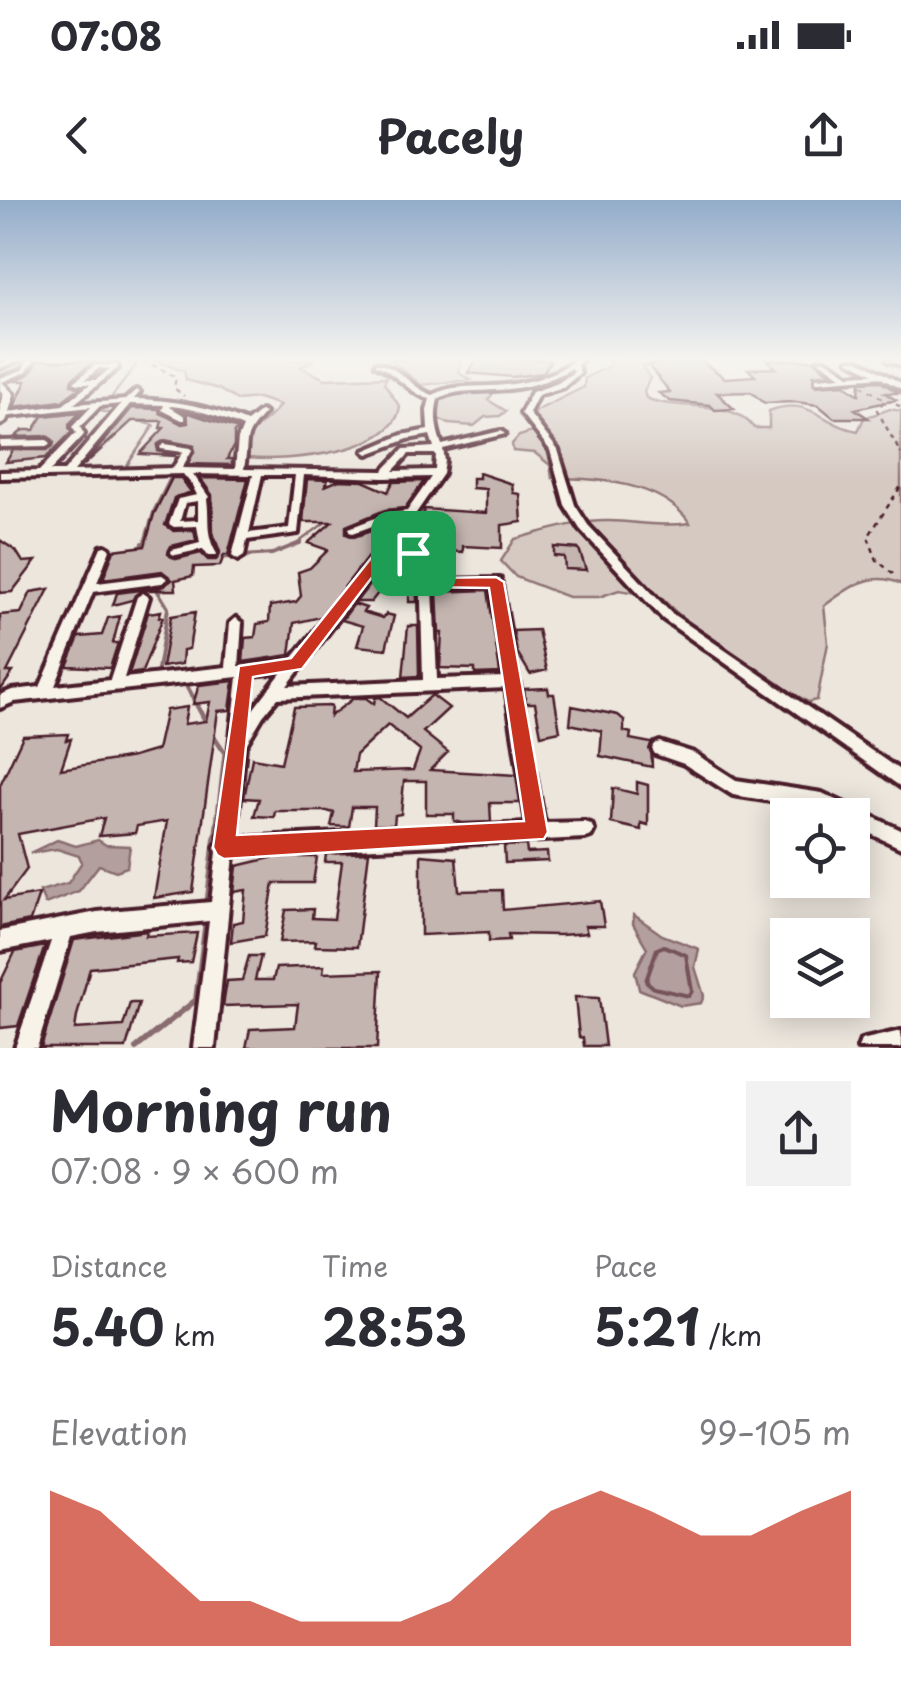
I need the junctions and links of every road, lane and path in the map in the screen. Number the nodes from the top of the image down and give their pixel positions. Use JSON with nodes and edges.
{"nodes":[{"id":1,"x":75,"y":400,"type":"edge"},
{"id":2,"x":130,"y":400,"type":"edge"},
{"id":3,"x":185,"y":400,"type":"edge"},
{"id":4,"x":434,"y":400,"type":"edge"},
{"id":5,"x":532,"y":400,"type":"edge"},
{"id":6,"x":885,"y":400,"type":"joint"},
{"id":7,"x":127,"y":403,"type":"junction"},
{"id":8,"x":168,"y":403,"type":"junction"},
{"id":9,"x":185,"y":403,"type":"junction"},
{"id":10,"x":96,"y":406,"type":"junction"},
{"id":11,"x":901,"y":407,"type":"edge"},
{"id":12,"x":63,"y":409,"type":"junction"},
{"id":13,"x":261,"y":413,"type":"dead end"},
{"id":14,"x":1,"y":418,"type":"edge"},
{"id":15,"x":182,"y":418,"type":"dead end"},
{"id":16,"x":248,"y":426,"type":"junction"},
{"id":17,"x":430,"y":432,"type":"junction"},
{"id":18,"x":500,"y":434,"type":"dead end"},
{"id":19,"x":47,"y":443,"type":"dead end"},
{"id":20,"x":0,"y":444,"type":"edge"},
{"id":21,"x":164,"y":447,"type":"dead end"},
{"id":22,"x":439,"y":450,"type":"junction"},
{"id":23,"x":368,"y":451,"type":"dead end"},
{"id":24,"x":901,"y":454,"type":"edge"},
{"id":25,"x":181,"y":472,"type":"junction"},
{"id":26,"x":238,"y":472,"type":"junction"},
{"id":27,"x":258,"y":473,"type":"junction"},
{"id":28,"x":0,"y":474,"type":"edge"},
{"id":29,"x":42,"y":474,"type":"junction"},
{"id":30,"x":66,"y":474,"type":"junction"},
{"id":31,"x":300,"y":474,"type":"junction"},
{"id":32,"x":438,"y":474,"type":"junction"},
{"id":33,"x":384,"y":475,"type":"junction"},
{"id":34,"x":901,"y":486,"type":"edge"},
{"id":35,"x":204,"y":497,"type":"junction"},
{"id":36,"x":410,"y":514,"type":"junction"},
{"id":37,"x":200,"y":522,"type":"junction"},
{"id":38,"x":353,"y":530,"type":"dead end"},
{"id":39,"x":243,"y":538,"type":"junction"},
{"id":40,"x":105,"y":548,"type":"dead end"},
{"id":41,"x":176,"y":552,"type":"dead end"},
{"id":42,"x":382,"y":555,"type":"junction"},
{"id":43,"x":238,"y":556,"type":"dead end"},
{"id":44,"x":893,"y":574,"type":"dead end"},
{"id":45,"x":159,"y":580,"type":"dead end"},
{"id":46,"x":428,"y":584,"type":"junction"},
{"id":47,"x":89,"y":588,"type":"junction"},
{"id":48,"x":143,"y":597,"type":"dead end"},
{"id":49,"x":236,"y":623,"type":"dead end"},
{"id":50,"x":296,"y":664,"type":"junction"},
{"id":51,"x":239,"y":671,"type":"junction"},
{"id":52,"x":514,"y":682,"type":"junction"},
{"id":53,"x":116,"y":683,"type":"junction"},
{"id":54,"x":430,"y":685,"type":"junction"},
{"id":55,"x":45,"y":692,"type":"junction"},
{"id":56,"x":274,"y":692,"type":"junction"},
{"id":57,"x":0,"y":702,"type":"edge"},
{"id":58,"x":238,"y":745,"type":"junction"},
{"id":59,"x":660,"y":749,"type":"dead end"},
{"id":60,"x":901,"y":780,"type":"edge"},
{"id":61,"x":803,"y":798,"type":"edge"},
{"id":62,"x":870,"y":825,"type":"edge"},
{"id":63,"x":585,"y":830,"type":"dead end"},
{"id":64,"x":536,"y":832,"type":"junction"},
{"id":65,"x":901,"y":840,"type":"edge"},
{"id":66,"x":224,"y":847,"type":"junction"},
{"id":67,"x":218,"y":911,"type":"junction"},
{"id":68,"x":64,"y":929,"type":"junction"},
{"id":69,"x":0,"y":941,"type":"edge"},
{"id":70,"x":901,"y":1042,"type":"edge"},
{"id":71,"x":26,"y":1048,"type":"edge"},
{"id":72,"x":204,"y":1048,"type":"edge"},
{"id":73,"x":869,"y":1048,"type":"edge"}],
"edges":[{"from":1,"to":12,"type":"street"},
{"from":2,"to":7,"type":"street"},
{"from":3,"to":9,"type":"path"},
{"from":4,"to":17,"type":"street"},
{"from":5,"to":60,"type":"street"},
{"from":6,"to":11,"type":"path"},
{"from":6,"to":24,"type":"path"},
{"from":7,"to":8,"type":"street"},
{"from":7,"to":10,"type":"street"},
{"from":7,"to":30,"type":"street"},
{"from":8,"to":9,"type":"street"},
{"from":8,"to":15,"type":"street"},
{"from":9,"to":16,"type":"street"},
{"from":10,"to":12,"type":"street"},
{"from":10,"to":29,"type":"street"},
{"from":12,"to":14,"type":"street"},
{"from":13,"to":16,"type":"street"},
{"from":16,"to":26,"type":"street"},
{"from":17,"to":22,"type":"street"},
{"from":17,"to":23,"type":"street"},
{"from":18,"to":22,"type":"street"},
{"from":19,"to":20,"type":"street"},
{"from":21,"to":25,"type":"street"},
{"from":22,"to":32,"type":"street"},
{"from":22,"to":33,"type":"street"},
{"from":25,"to":26,"type":"street"},
{"from":25,"to":30,"type":"street"},
{"from":25,"to":35,"type":"street"},
{"from":26,"to":27,"type":"street"},
{"from":27,"to":31,"type":"street"},
{"from":27,"to":39,"type":"street"},
{"from":28,"to":29,"type":"street"},
{"from":29,"to":30,"type":"street"},
{"from":31,"to":33,"type":"street"},
{"from":31,"to":39,"type":"street"},
{"from":32,"to":33,"type":"street"},
{"from":32,"to":36,"type":"street"},
{"from":34,"to":44,"type":"path"},
{"from":35,"to":37,"type":"street"},
{"from":35,"to":37,"type":"street"},
{"from":36,"to":38,"type":"street"},
{"from":36,"to":42,"type":"street"},
{"from":37,"to":41,"type":"street"},
{"from":39,"to":43,"type":"street"},
{"from":40,"to":47,"type":"street"},
{"from":42,"to":46,"type":"street"},
{"from":42,"to":50,"type":"street"},
{"from":45,"to":47,"type":"street"},
{"from":46,"to":52,"type":"street"},
{"from":46,"to":54,"type":"street"},
{"from":47,"to":55,"type":"street"},
{"from":48,"to":53,"type":"street"},
{"from":49,"to":51,"type":"street"},
{"from":50,"to":51,"type":"street"},
{"from":50,"to":56,"type":"street"},
{"from":51,"to":53,"type":"street"},
{"from":51,"to":58,"type":"street"},
{"from":52,"to":54,"type":"street"},
{"from":52,"to":64,"type":"street"},
{"from":53,"to":55,"type":"street"},
{"from":54,"to":56,"type":"street"},
{"from":55,"to":57,"type":"street"},
{"from":56,"to":58,"type":"street"},
{"from":58,"to":66,"type":"street"},
{"from":59,"to":61,"type":"street"},
{"from":62,"to":65,"type":"street"},
{"from":63,"to":64,"type":"street"},
{"from":64,"to":66,"type":"street"},
{"from":66,"to":67,"type":"street"},
{"from":67,"to":68,"type":"street"},
{"from":67,"to":72,"type":"street"},
{"from":68,"to":69,"type":"street"},
{"from":68,"to":71,"type":"street"},
{"from":70,"to":73,"type":"street"}]}
